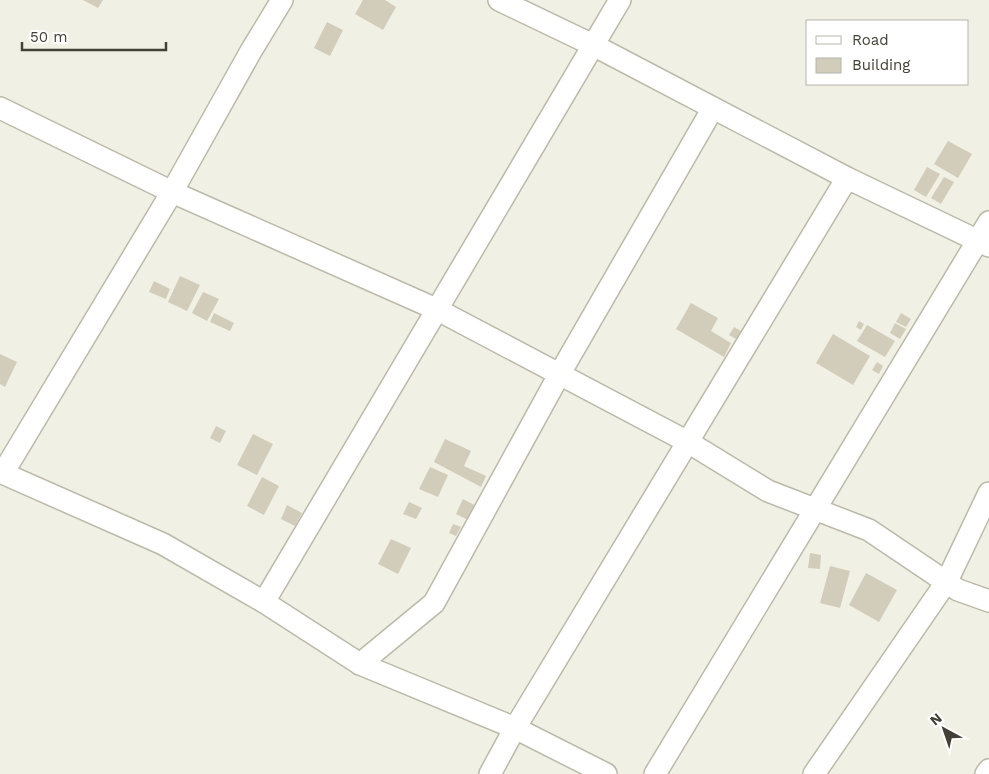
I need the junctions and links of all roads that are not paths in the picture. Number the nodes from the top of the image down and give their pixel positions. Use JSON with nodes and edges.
{"nodes":[{"id":1,"x":282,"y":0,"type":"edge"},
{"id":2,"x":499,"y":0,"type":"edge"},
{"id":3,"x":620,"y":0,"type":"edge"},
{"id":4,"x":595,"y":46,"type":"junction"},
{"id":5,"x":0,"y":108,"type":"edge"},
{"id":6,"x":713,"y":108,"type":"junction"},
{"id":7,"x":846,"y":178,"type":"junction"},
{"id":8,"x":172,"y":192,"type":"junction"},
{"id":9,"x":989,"y":222,"type":"edge"},
{"id":10,"x":984,"y":244,"type":"edge"},
{"id":11,"x":436,"y":309,"type":"junction"},
{"id":12,"x":559,"y":375,"type":"junction"},
{"id":13,"x":688,"y":442,"type":"junction"},
{"id":14,"x":2,"y":473,"type":"edge"},
{"id":15,"x":989,"y":493,"type":"edge"},
{"id":16,"x":814,"y":508,"type":"junction"},
{"id":17,"x":948,"y":581,"type":"junction"},
{"id":18,"x":989,"y":600,"type":"edge"},
{"id":19,"x":264,"y":602,"type":"junction"},
{"id":20,"x":360,"y":664,"type":"junction"},
{"id":21,"x":515,"y":728,"type":"junction"},
{"id":22,"x":989,"y":770,"type":"edge"},
{"id":23,"x":490,"y":774,"type":"edge"},
{"id":24,"x":606,"y":774,"type":"edge"},
{"id":25,"x":655,"y":774,"type":"edge"},
{"id":26,"x":814,"y":774,"type":"edge"},
{"id":27,"x":986,"y":774,"type":"edge"}],
"edges":[{"from":1,"to":8,"type":"street"},
{"from":2,"to":4,"type":"street"},
{"from":3,"to":4,"type":"street"},
{"from":4,"to":6,"type":"street"},
{"from":4,"to":11,"type":"street"},
{"from":5,"to":8,"type":"street"},
{"from":6,"to":7,"type":"street"},
{"from":6,"to":12,"type":"street"},
{"from":7,"to":10,"type":"street"},
{"from":7,"to":13,"type":"street"},
{"from":8,"to":11,"type":"street"},
{"from":8,"to":14,"type":"street"},
{"from":9,"to":10,"type":"street"},
{"from":10,"to":16,"type":"street"},
{"from":11,"to":12,"type":"street"},
{"from":11,"to":19,"type":"street"},
{"from":12,"to":13,"type":"street"},
{"from":12,"to":20,"type":"street"},
{"from":13,"to":16,"type":"street"},
{"from":13,"to":21,"type":"street"},
{"from":14,"to":19,"type":"street"},
{"from":15,"to":17,"type":"street"},
{"from":16,"to":17,"type":"street"},
{"from":16,"to":25,"type":"street"},
{"from":17,"to":18,"type":"street"},
{"from":17,"to":26,"type":"street"},
{"from":19,"to":20,"type":"street"},
{"from":20,"to":21,"type":"street"},
{"from":21,"to":23,"type":"street"},
{"from":21,"to":24,"type":"street"},
{"from":22,"to":27,"type":"street"}]}
